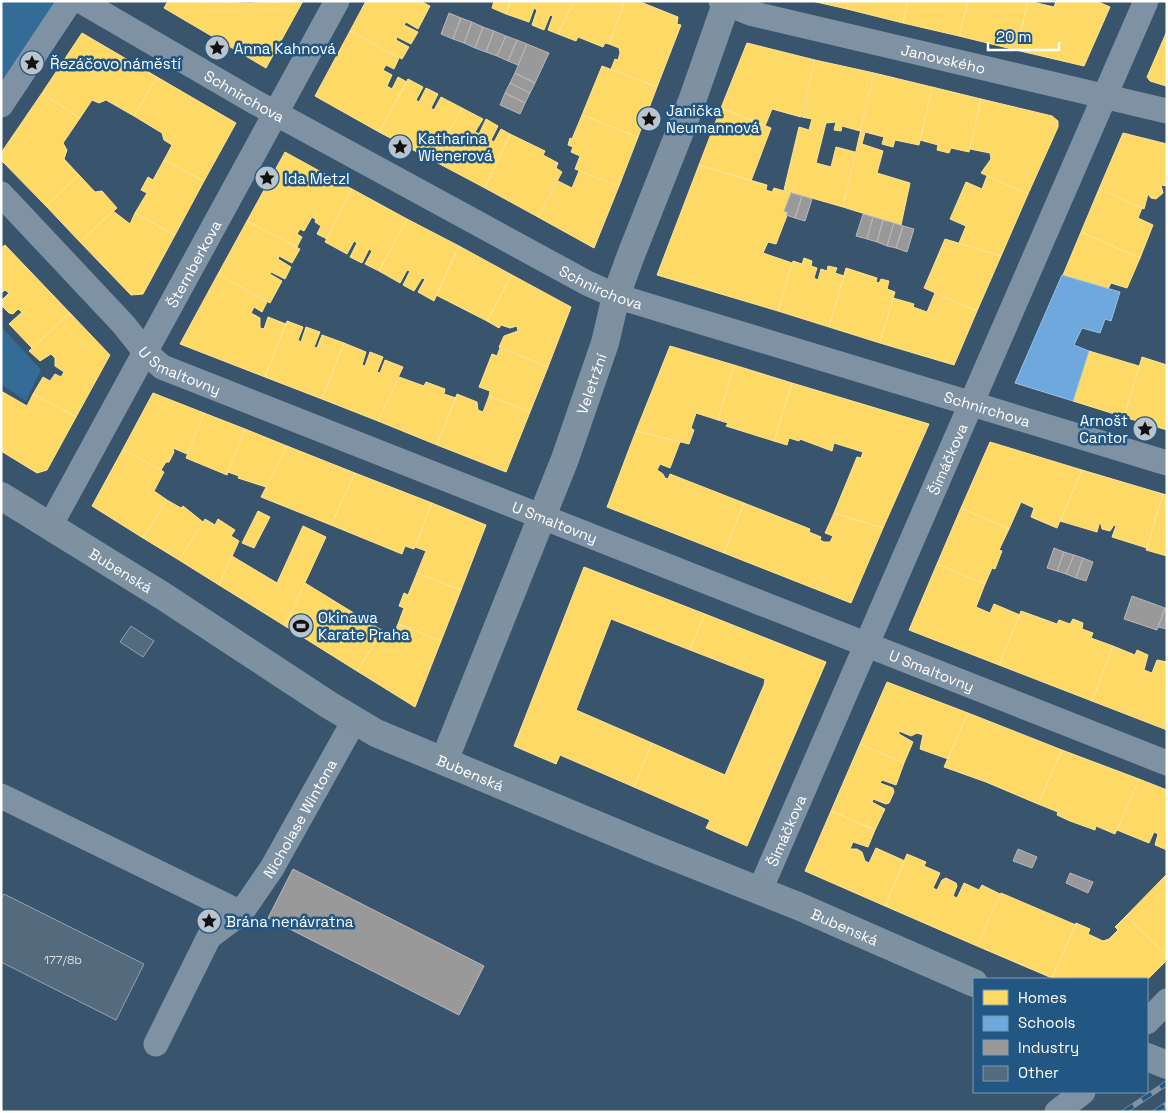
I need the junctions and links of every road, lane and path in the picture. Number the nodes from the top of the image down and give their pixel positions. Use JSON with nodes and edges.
{"nodes":[{"id":1,"x":70,"y":1,"type":"edge"},
{"id":2,"x":81,"y":1,"type":"edge"},
{"id":3,"x":337,"y":1,"type":"edge"},
{"id":4,"x":1146,"y":1,"type":"edge"},
{"id":5,"x":725,"y":2,"type":"edge"},
{"id":6,"x":1106,"y":98,"type":"junction"},
{"id":7,"x":1,"y":104,"type":"edge"},
{"id":8,"x":1167,"y":111,"type":"edge"},
{"id":9,"x":277,"y":114,"type":"junction"},
{"id":10,"x":1,"y":194,"type":"edge"},
{"id":11,"x":616,"y":296,"type":"junction"},
{"id":12,"x":146,"y":353,"type":"junction"},
{"id":13,"x":970,"y":404,"type":"junction"},
{"id":14,"x":1167,"y":463,"type":"edge"},
{"id":15,"x":1,"y":496,"type":"edge"},
{"id":16,"x":542,"y":518,"type":"junction"},
{"id":17,"x":50,"y":526,"type":"junction"},
{"id":18,"x":867,"y":644,"type":"junction"},
{"id":19,"x":354,"y":721,"type":"junction"},
{"id":20,"x":444,"y":761,"type":"junction"},
{"id":21,"x":1167,"y":763,"type":"edge"},
{"id":22,"x":1,"y":796,"type":"edge"},
{"id":23,"x":760,"y":890,"type":"junction"},
{"id":24,"x":241,"y":913,"type":"junction"},
{"id":25,"x":973,"y":983,"type":"edge"},
{"id":26,"x":1167,"y":1000,"type":"edge"},
{"id":27,"x":1148,"y":1021,"type":"edge"},
{"id":28,"x":156,"y":1044,"type":"dead end"},
{"id":29,"x":1148,"y":1057,"type":"edge"},
{"id":30,"x":1167,"y":1065,"type":"edge"},
{"id":31,"x":1082,"y":1093,"type":"edge"},
{"id":32,"x":1057,"y":1112,"type":"edge"}],
"edges":[{"from":1,"to":7,"type":"street"},
{"from":2,"to":9,"type":"street","name":"Schnirchova"},
{"from":3,"to":9,"type":"street","name":"Šternberkova"},
{"from":4,"to":6,"type":"street","name":"Šimáčkova"},
{"from":5,"to":6,"type":"street","name":"Janovského"},
{"from":5,"to":11,"type":"main road","name":"Veletržní"},
{"from":6,"to":8,"type":"street","name":"Janovského"},
{"from":6,"to":13,"type":"street","name":"Šimáčkova"},
{"from":9,"to":11,"type":"street","name":"Schnirchova"},
{"from":9,"to":12,"type":"street","name":"Šternberkova"},
{"from":10,"to":12,"type":"street","name":"U Smaltovny"},
{"from":11,"to":13,"type":"street","name":"Schnirchova"},
{"from":11,"to":16,"type":"main road","name":"Veletržní"},
{"from":12,"to":16,"type":"street","name":"U Smaltovny"},
{"from":12,"to":17,"type":"street","name":"Šternberkova"},
{"from":13,"to":14,"type":"street","name":"Schnirchova"},
{"from":13,"to":18,"type":"street","name":"Šimáčkova"},
{"from":15,"to":17,"type":"main road","name":"Bubenská"},
{"from":16,"to":18,"type":"street","name":"U Smaltovny"},
{"from":16,"to":20,"type":"main road","name":"Veletržní"},
{"from":17,"to":19,"type":"main road","name":"Bubenská"},
{"from":18,"to":21,"type":"street","name":"U Smaltovny"},
{"from":18,"to":23,"type":"street","name":"Šimáčkova"},
{"from":19,"to":20,"type":"main road","name":"Bubenská"},
{"from":19,"to":24,"type":"street","name":"Nicholase Wintona"},
{"from":20,"to":23,"type":"main road","name":"Bubenská"},
{"from":22,"to":24,"type":"street"},
{"from":23,"to":25,"type":"main road","name":"Bubenská"},
{"from":24,"to":28,"type":"street","name":"Nicholase Wintona"},
{"from":26,"to":27,"type":"street"},
{"from":29,"to":30,"type":"main road"},
{"from":31,"to":32,"type":"street"}]}
